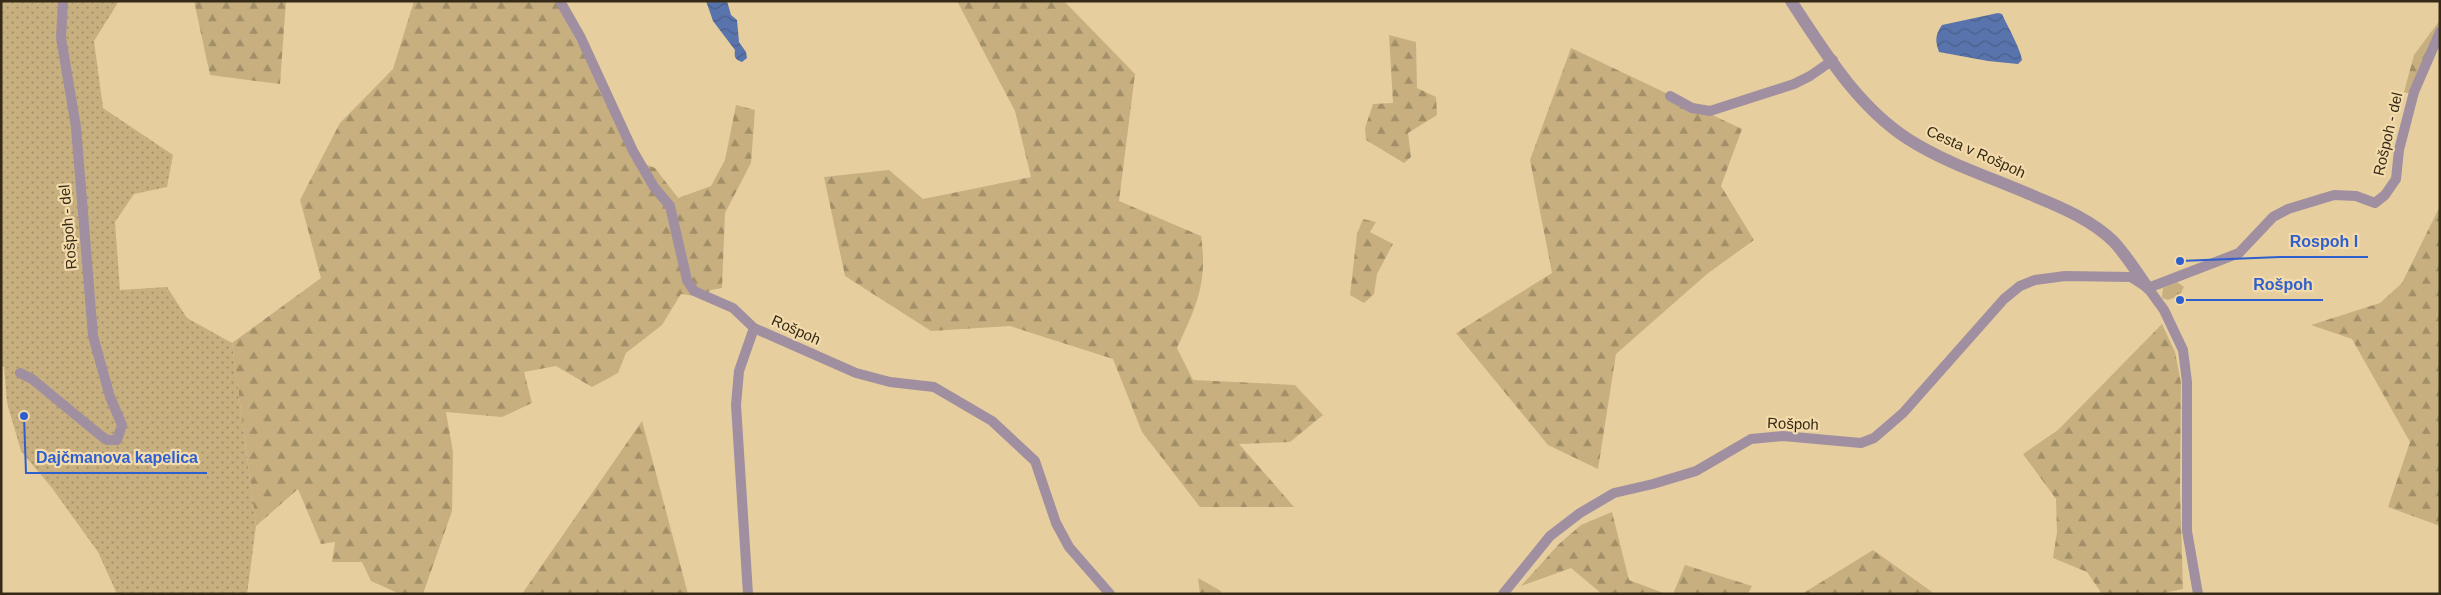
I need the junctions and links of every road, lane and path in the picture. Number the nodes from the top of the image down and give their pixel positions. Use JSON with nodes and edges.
{"nodes":[{"id":1,"x":63,"y":1,"type":"edge"},
{"id":2,"x":560,"y":1,"type":"edge"},
{"id":3,"x":1791,"y":1,"type":"edge"},
{"id":4,"x":2440,"y":32,"type":"edge"},
{"id":5,"x":1833,"y":60,"type":"junction"},
{"id":6,"x":1670,"y":96,"type":"dead end"},
{"id":7,"x":2148,"y":288,"type":"junction"},
{"id":8,"x":754,"y":328,"type":"junction"},
{"id":9,"x":20,"y":373,"type":"dead end"},
{"id":10,"x":748,"y":594,"type":"edge"},
{"id":11,"x":1110,"y":594,"type":"edge"},
{"id":12,"x":1503,"y":594,"type":"edge"},
{"id":13,"x":2198,"y":594,"type":"edge"}],
"edges":[{"from":1,"to":9,"type":"street","name":"Rošpoh - del"},
{"from":2,"to":8,"type":"street","name":"Rošpoh"},
{"from":3,"to":5,"type":"street","name":"Cesta v Rošpoh"},
{"from":4,"to":7,"type":"street","name":"Rošpoh - del"},
{"from":5,"to":6,"type":"street"},
{"from":5,"to":7,"type":"street","name":"Cesta v Rošpoh"},
{"from":7,"to":12,"type":"street","name":"Rošpoh"},
{"from":7,"to":13,"type":"street"},
{"from":8,"to":10,"type":"street"},
{"from":8,"to":11,"type":"street","name":"Rošpoh"}]}
